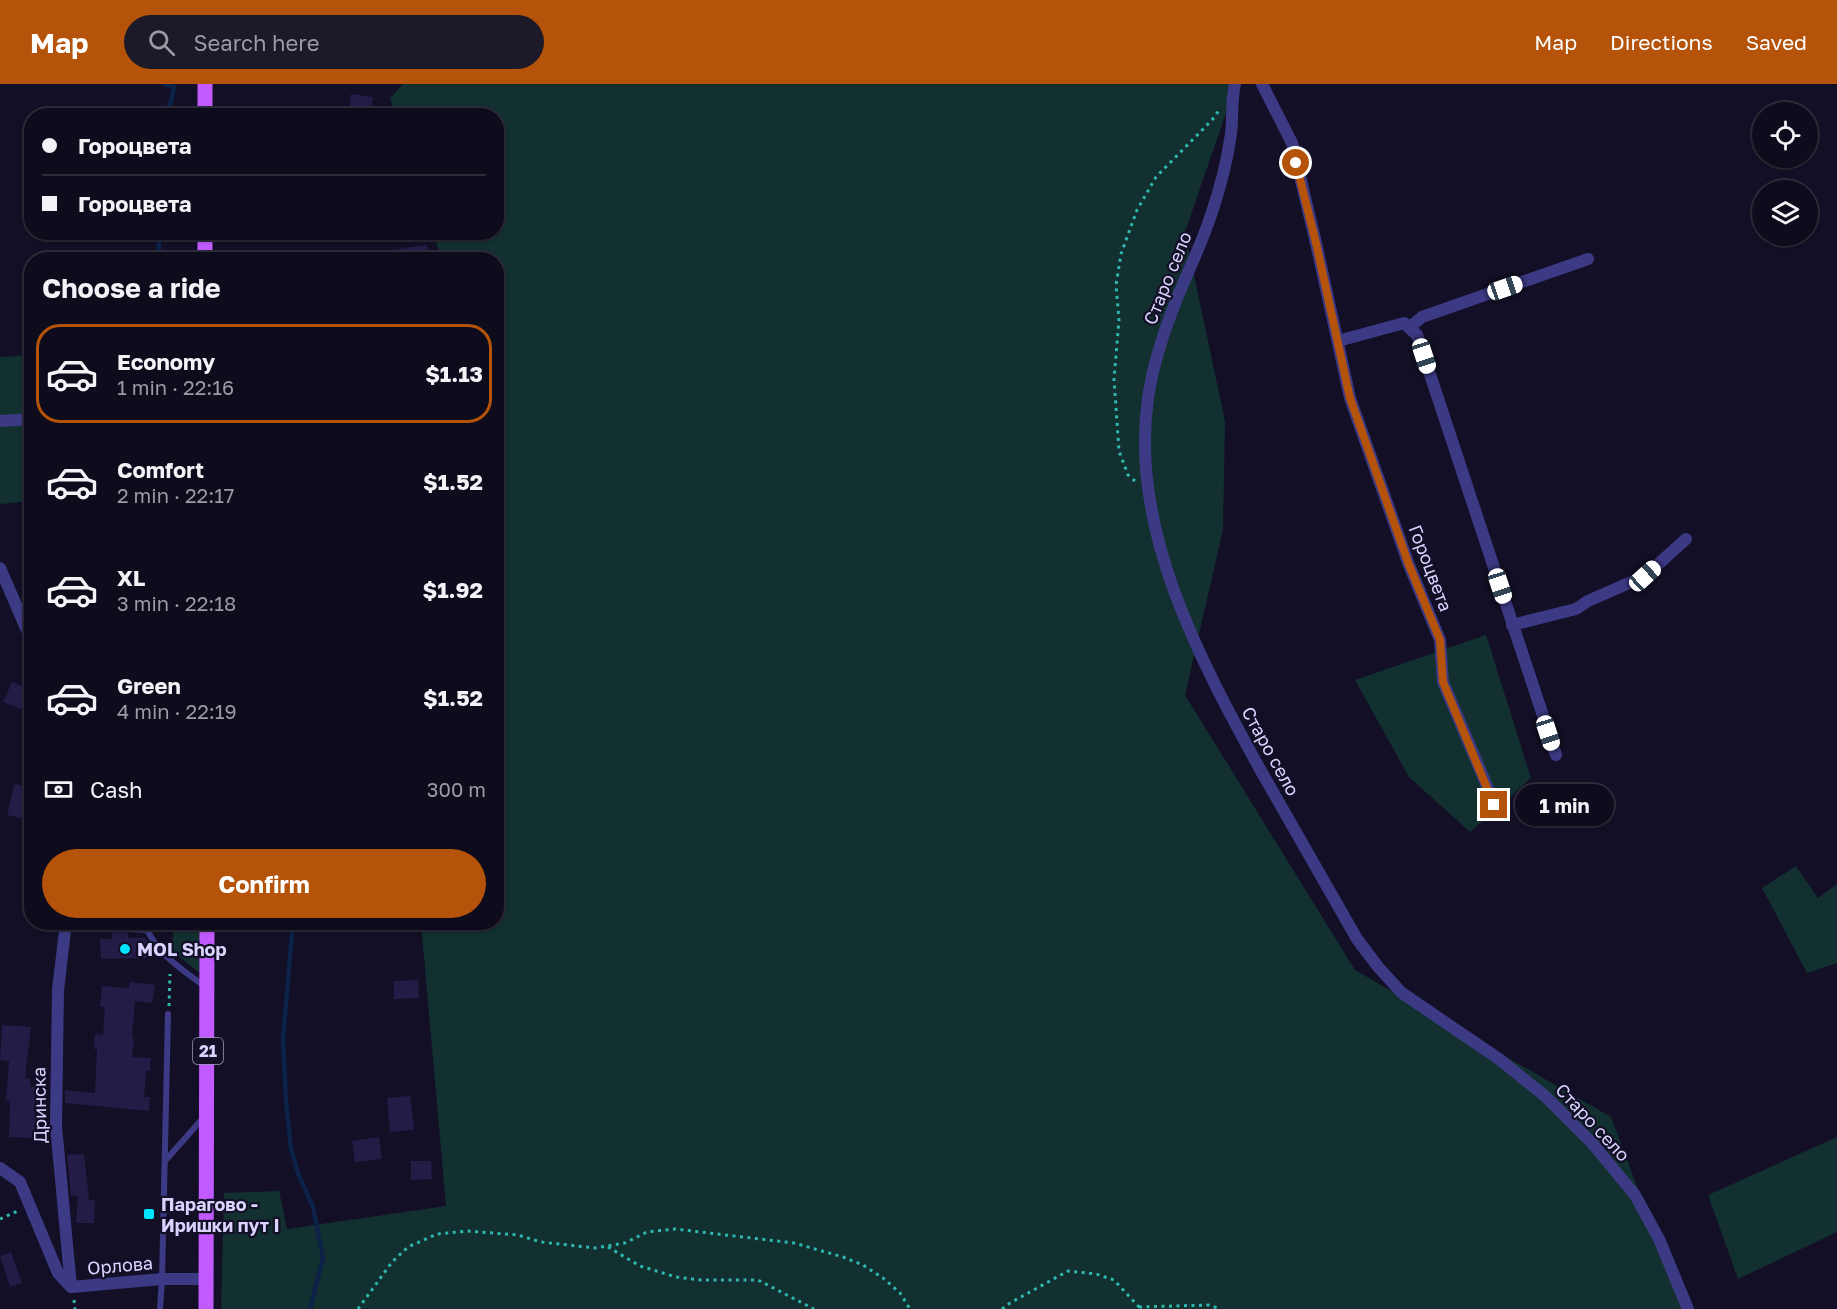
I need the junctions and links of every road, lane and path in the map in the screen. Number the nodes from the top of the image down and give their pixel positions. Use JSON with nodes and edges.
{"nodes":[{"id":1,"x":204,"y":84,"type":"edge"},
{"id":2,"x":1262,"y":84,"type":"edge"},
{"id":3,"x":1234,"y":88,"type":"edge"},
{"id":4,"x":205,"y":108,"type":"edge"},
{"id":5,"x":1588,"y":259,"type":"dead end"},
{"id":6,"x":1410,"y":327,"type":"junction"},
{"id":7,"x":1338,"y":341,"type":"junction"},
{"id":8,"x":24,"y":420,"type":"edge"},
{"id":9,"x":0,"y":421,"type":"edge"},
{"id":10,"x":1147,"y":492,"type":"junction"},
{"id":11,"x":1686,"y":539,"type":"dead end"},
{"id":12,"x":0,"y":568,"type":"edge"},
{"id":13,"x":24,"y":624,"type":"edge"},
{"id":14,"x":1512,"y":625,"type":"junction"},
{"id":15,"x":1556,"y":755,"type":"dead end"},
{"id":16,"x":1494,"y":805,"type":"dead end"},
{"id":17,"x":65,"y":930,"type":"edge"},
{"id":18,"x":147,"y":930,"type":"edge"},
{"id":19,"x":207,"y":930,"type":"edge"},
{"id":20,"x":171,"y":962,"type":"junction"},
{"id":21,"x":208,"y":989,"type":"junction"},
{"id":22,"x":168,"y":1014,"type":"joint"},
{"id":23,"x":208,"y":1113,"type":"junction"},
{"id":24,"x":165,"y":1161,"type":"junction"},
{"id":25,"x":0,"y":1168,"type":"edge"},
{"id":26,"x":32,"y":1208,"type":"junction"},
{"id":27,"x":0,"y":1219,"type":"edge"},
{"id":28,"x":606,"y":1246,"type":"junction"},
{"id":29,"x":206,"y":1278,"type":"junction"},
{"id":30,"x":162,"y":1279,"type":"junction"},
{"id":31,"x":71,"y":1287,"type":"junction"},
{"id":32,"x":1140,"y":1308,"type":"edge"},
{"id":33,"x":160,"y":1309,"type":"edge"},
{"id":34,"x":206,"y":1309,"type":"edge"},
{"id":35,"x":357,"y":1309,"type":"edge"},
{"id":36,"x":814,"y":1309,"type":"edge"},
{"id":37,"x":910,"y":1309,"type":"edge"},
{"id":38,"x":1002,"y":1309,"type":"edge"},
{"id":39,"x":1221,"y":1309,"type":"edge"},
{"id":40,"x":1688,"y":1309,"type":"edge"}],
"edges":[{"from":1,"to":4,"type":"main road"},
{"from":2,"to":7,"type":"street","name":"Гороцвета"},
{"from":3,"to":10,"type":"street","name":"Старо село"},
{"from":3,"to":10,"type":"path"},
{"from":5,"to":6,"type":"street"},
{"from":6,"to":7,"type":"street"},
{"from":6,"to":14,"type":"street"},
{"from":7,"to":16,"type":"street","name":"Гороцвета"},
{"from":8,"to":9,"type":"street"},
{"from":10,"to":40,"type":"street","name":"Старо село"},
{"from":11,"to":14,"type":"street"},
{"from":12,"to":13,"type":"street"},
{"from":14,"to":15,"type":"street"},
{"from":17,"to":31,"type":"street","name":"Дринска"},
{"from":18,"to":20,"type":"lane"},
{"from":19,"to":21,"type":"main road","number":"21"},
{"from":20,"to":21,"type":"lane"},
{"from":20,"to":22,"type":"path"},
{"from":21,"to":23,"type":"main road","number":"21"},
{"from":22,"to":24,"type":"lane"},
{"from":23,"to":24,"type":"lane"},
{"from":23,"to":29,"type":"main road","number":"21"},
{"from":24,"to":30,"type":"lane"},
{"from":25,"to":26,"type":"street","name":"Орлова"},
{"from":26,"to":27,"type":"path"},
{"from":26,"to":31,"type":"street","name":"Орлова"},
{"from":28,"to":35,"type":"path"},
{"from":28,"to":36,"type":"path"},
{"from":28,"to":37,"type":"path"},
{"from":29,"to":30,"type":"street","name":"Орлова"},
{"from":29,"to":34,"type":"main road","number":"21"},
{"from":30,"to":31,"type":"street","name":"Орлова"},
{"from":30,"to":33,"type":"lane"},
{"from":32,"to":38,"type":"path"},
{"from":32,"to":39,"type":"path"}]}
